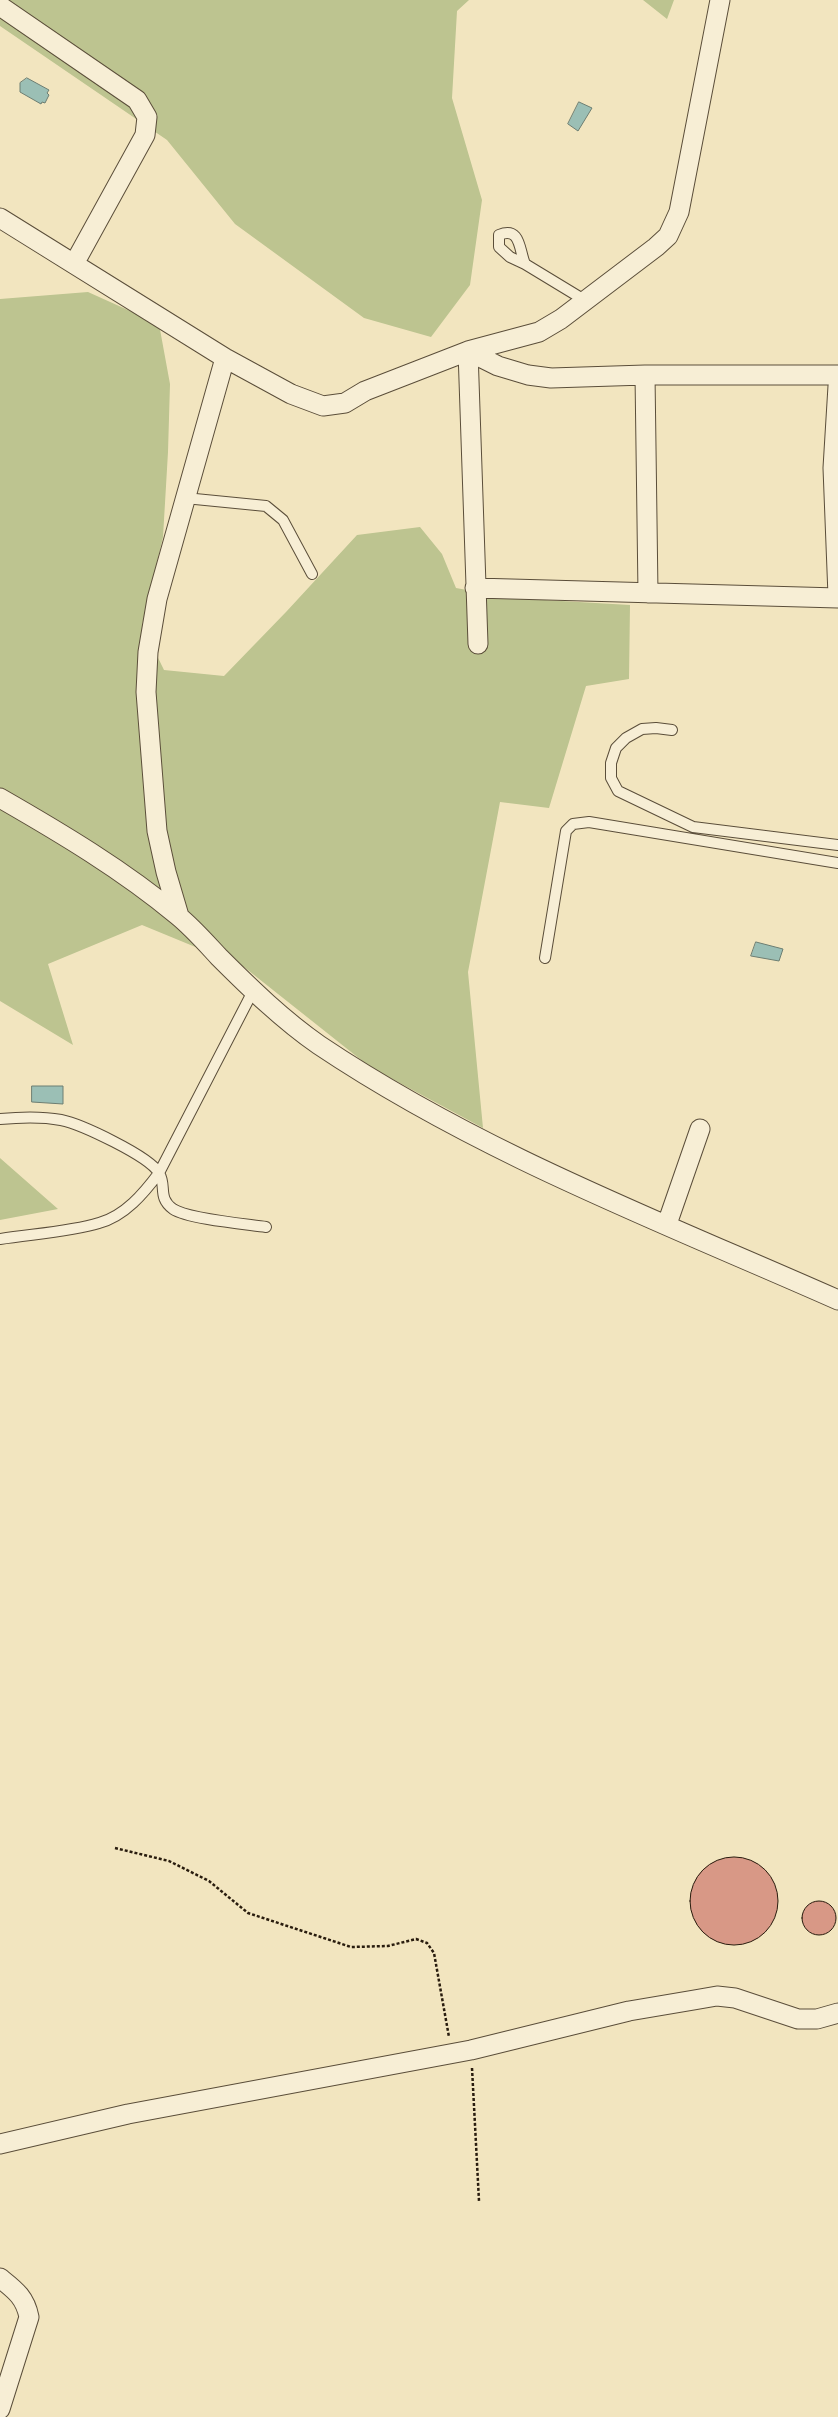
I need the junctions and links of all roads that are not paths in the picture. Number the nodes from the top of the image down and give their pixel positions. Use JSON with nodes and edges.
{"nodes":[{"id":1,"x":720,"y":0,"type":"edge"},
{"id":2,"x":0,"y":6,"type":"edge"},
{"id":3,"x":0,"y":218,"type":"edge"},
{"id":4,"x":74,"y":264,"type":"junction"},
{"id":5,"x":525,"y":264,"type":"dead end"},
{"id":6,"x":586,"y":300,"type":"junction"},
{"id":7,"x":468,"y":351,"type":"junction"},
{"id":8,"x":225,"y":358,"type":"junction"},
{"id":9,"x":645,"y":375,"type":"junction"},
{"id":10,"x":838,"y":375,"type":"edge"},
{"id":11,"x":838,"y":386,"type":"edge"},
{"id":12,"x":836,"y":446,"type":"edge"},
{"id":13,"x":185,"y":498,"type":"junction"},
{"id":14,"x":312,"y":574,"type":"dead end"},
{"id":15,"x":475,"y":588,"type":"junction"},
{"id":16,"x":648,"y":593,"type":"junction"},
{"id":17,"x":838,"y":597,"type":"edge"},
{"id":18,"x":478,"y":644,"type":"dead end"},
{"id":19,"x":672,"y":730,"type":"dead end"},
{"id":20,"x":0,"y":798,"type":"edge"},
{"id":21,"x":838,"y":845,"type":"edge"},
{"id":22,"x":838,"y":863,"type":"edge"},
{"id":23,"x":179,"y":916,"type":"junction"},
{"id":24,"x":544,"y":958,"type":"dead end"},
{"id":25,"x":253,"y":991,"type":"junction"},
{"id":26,"x":0,"y":1119,"type":"edge"},
{"id":27,"x":700,"y":1129,"type":"dead end"},
{"id":28,"x":159,"y":1173,"type":"junction"},
{"id":29,"x":667,"y":1224,"type":"junction"},
{"id":30,"x":266,"y":1227,"type":"dead end"},
{"id":31,"x":0,"y":1239,"type":"edge"},
{"id":32,"x":838,"y":1300,"type":"edge"},
{"id":33,"x":838,"y":2013,"type":"edge"},
{"id":34,"x":0,"y":2144,"type":"edge"},
{"id":35,"x":0,"y":2278,"type":"edge"},
{"id":36,"x":0,"y":2409,"type":"edge"}],
"edges":[{"from":1,"to":6,"type":"street"},
{"from":2,"to":4,"type":"street"},
{"from":3,"to":4,"type":"street"},
{"from":4,"to":8,"type":"street"},
{"from":5,"to":6,"type":"lane"},
{"from":6,"to":7,"type":"street"},
{"from":7,"to":8,"type":"street"},
{"from":7,"to":9,"type":"street"},
{"from":7,"to":15,"type":"street"},
{"from":8,"to":13,"type":"street"},
{"from":9,"to":10,"type":"street"},
{"from":9,"to":16,"type":"street"},
{"from":11,"to":12,"type":"street"},
{"from":12,"to":17,"type":"street"},
{"from":13,"to":14,"type":"lane"},
{"from":13,"to":23,"type":"street"},
{"from":15,"to":16,"type":"street"},
{"from":15,"to":18,"type":"street"},
{"from":16,"to":17,"type":"street"},
{"from":19,"to":21,"type":"lane"},
{"from":20,"to":23,"type":"street"},
{"from":22,"to":24,"type":"lane"},
{"from":23,"to":25,"type":"street"},
{"from":25,"to":28,"type":"lane"},
{"from":25,"to":29,"type":"street"},
{"from":26,"to":28,"type":"lane"},
{"from":27,"to":29,"type":"street"},
{"from":28,"to":30,"type":"lane"},
{"from":28,"to":31,"type":"lane"},
{"from":29,"to":32,"type":"street"},
{"from":33,"to":34,"type":"street"},
{"from":35,"to":36,"type":"street"}]}
